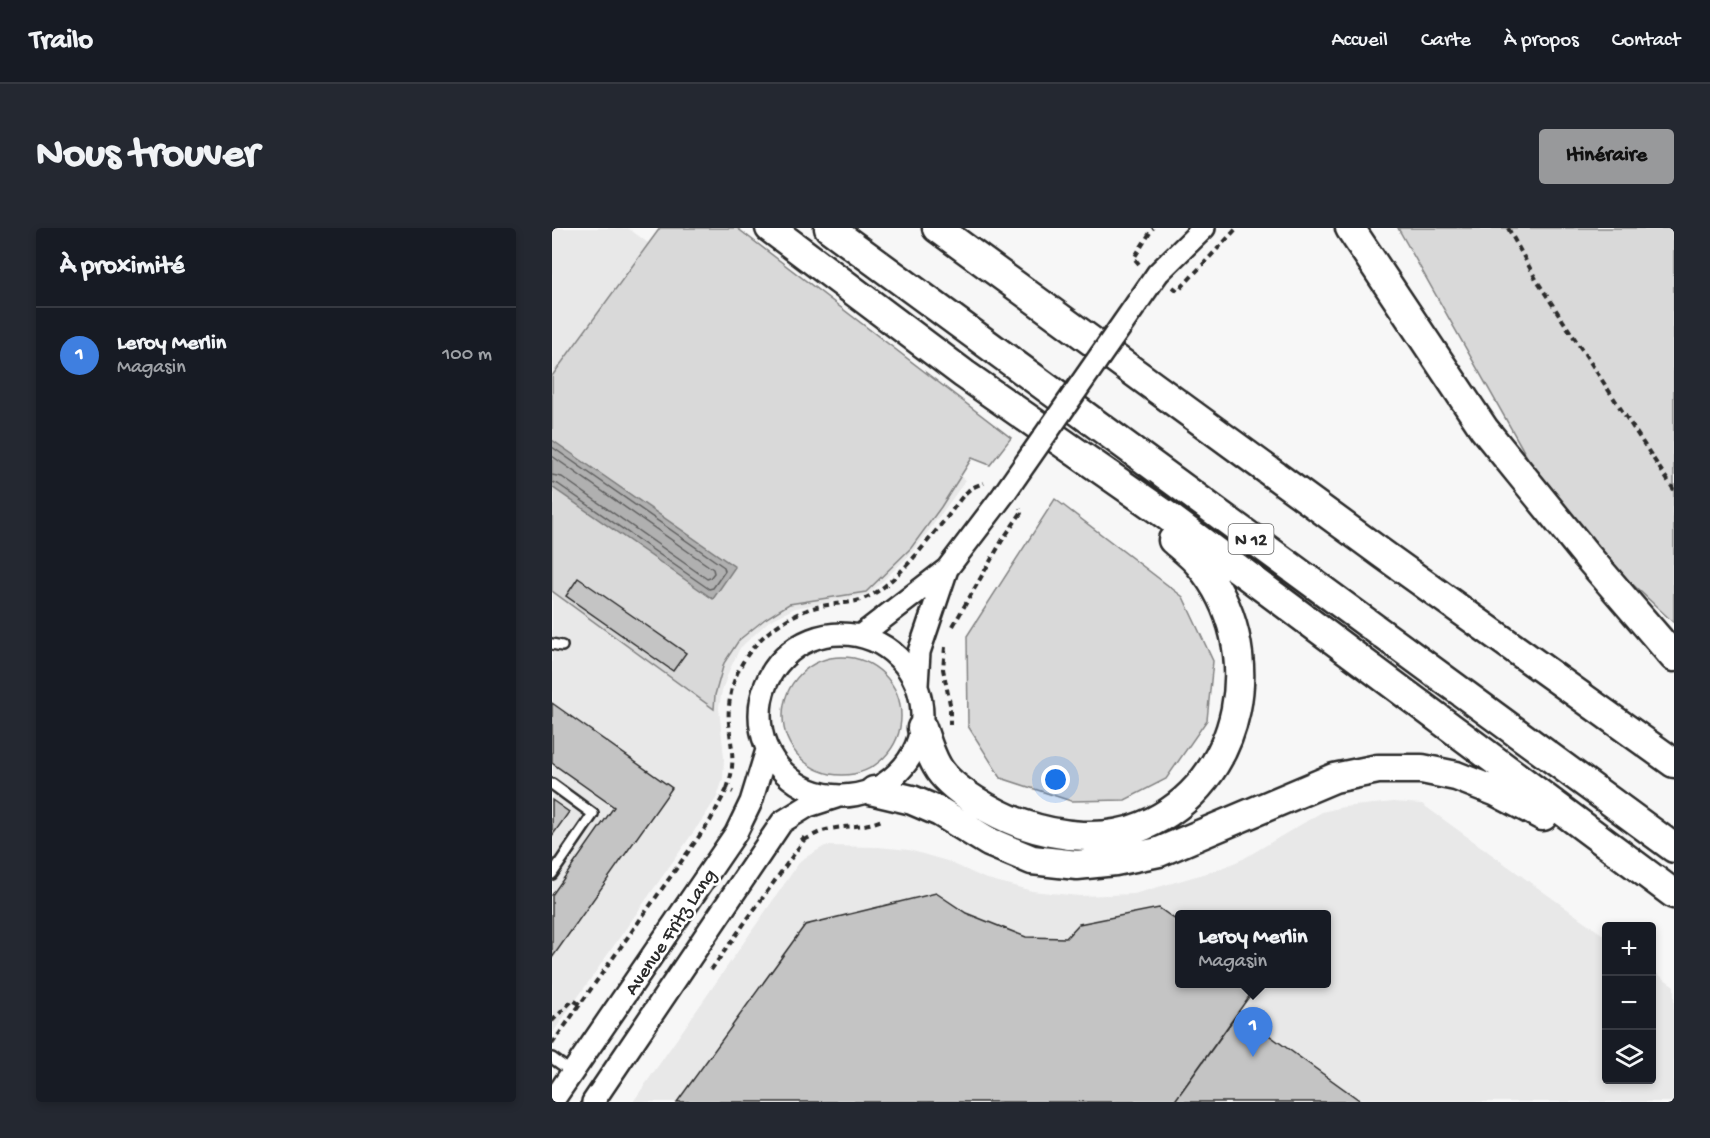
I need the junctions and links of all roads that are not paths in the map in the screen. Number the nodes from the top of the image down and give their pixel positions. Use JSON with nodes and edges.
{"nodes":[{"id":1,"x":770,"y":228,"type":"edge"},
{"id":2,"x":830,"y":228,"type":"edge"},
{"id":3,"x":937,"y":228,"type":"edge"},
{"id":4,"x":1180,"y":228,"type":"edge"},
{"id":5,"x":1204,"y":228,"type":"edge"},
{"id":6,"x":1350,"y":228,"type":"edge"},
{"id":7,"x":1157,"y":275,"type":"junction"},
{"id":8,"x":964,"y":374,"type":"junction"},
{"id":9,"x":947,"y":569,"type":"junction"},
{"id":10,"x":860,"y":636,"type":"junction"},
{"id":11,"x":1674,"y":657,"type":"edge"},
{"id":12,"x":917,"y":685,"type":"junction"},
{"id":13,"x":922,"y":728,"type":"junction"},
{"id":14,"x":767,"y":750,"type":"junction"},
{"id":15,"x":1674,"y":763,"type":"edge"},
{"id":16,"x":552,"y":784,"type":"edge"},
{"id":17,"x":874,"y":791,"type":"junction"},
{"id":18,"x":836,"y":796,"type":"junction"},
{"id":19,"x":1583,"y":828,"type":"junction"},
{"id":20,"x":1674,"y":848,"type":"edge"},
{"id":21,"x":552,"y":874,"type":"edge"},
{"id":22,"x":1674,"y":894,"type":"edge"},
{"id":23,"x":552,"y":1058,"type":"edge"},
{"id":24,"x":559,"y":1087,"type":"edge"},
{"id":25,"x":593,"y":1102,"type":"edge"}],
"edges":[{"from":1,"to":8,"type":"highway"},
{"from":2,"to":20,"type":"highway","number":"N 12"},
{"from":3,"to":15,"type":"highway"},
{"from":4,"to":7,"type":"street"},
{"from":5,"to":7,"type":"street"},
{"from":6,"to":11,"type":"highway"},
{"from":7,"to":9,"type":"street","bridge":true},
{"from":8,"to":13,"type":"highway"},
{"from":8,"to":19,"type":"highway"},
{"from":9,"to":10,"type":"street"},
{"from":9,"to":12,"type":"street"},
{"from":10,"to":12,"type":"street"},
{"from":10,"to":14,"type":"street"},
{"from":12,"to":13,"type":"street"},
{"from":13,"to":17,"type":"street"},
{"from":14,"to":18,"type":"street"},
{"from":14,"to":24,"type":"street","name":"Avenue Fritz Lang"},
{"from":16,"to":21,"type":"lane"},
{"from":17,"to":18,"type":"street"},
{"from":17,"to":19,"type":"highway"},
{"from":18,"to":25,"type":"street","name":"Avenue Fritz Lang"},
{"from":19,"to":22,"type":"highway"},
{"from":23,"to":24,"type":"lane"}]}
